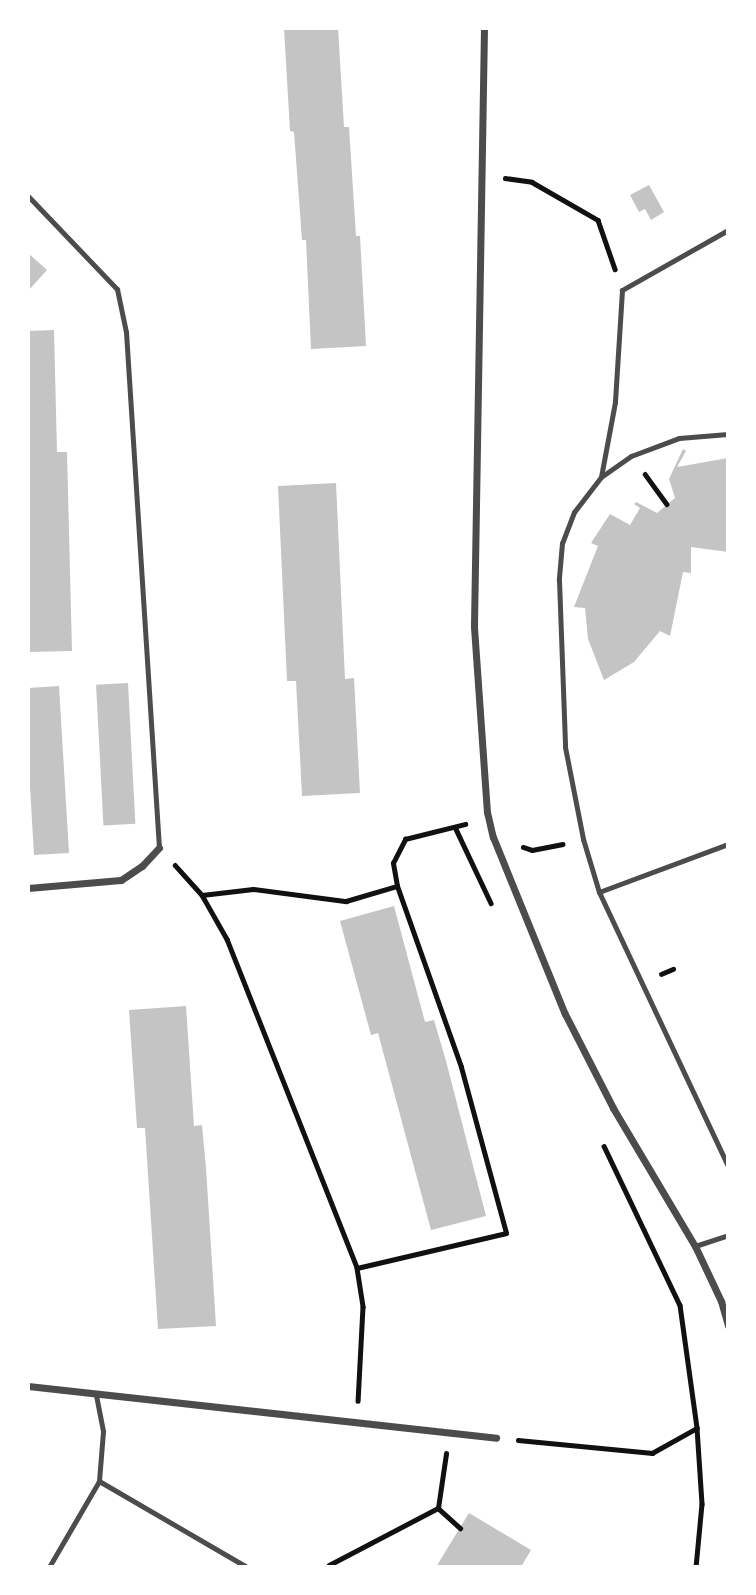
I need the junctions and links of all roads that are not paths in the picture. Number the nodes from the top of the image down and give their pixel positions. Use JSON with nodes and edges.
{"nodes":[{"id":1,"x":484,"y":28,"type":"edge"},
{"id":2,"x":28,"y":196,"type":"edge"},
{"id":3,"x":728,"y":230,"type":"edge"},
{"id":4,"x":728,"y":434,"type":"edge"},
{"id":5,"x":601,"y":477,"type":"junction"},
{"id":6,"x":728,"y":844,"type":"edge"},
{"id":7,"x":159,"y":848,"type":"joint"},
{"id":8,"x":28,"y":888,"type":"edge"},
{"id":9,"x":599,"y":892,"type":"junction"},
{"id":10,"x":725,"y":1152,"type":"edge"},
{"id":11,"x":728,"y":1166,"type":"edge"},
{"id":12,"x":728,"y":1235,"type":"edge"},
{"id":13,"x":695,"y":1246,"type":"junction"},
{"id":14,"x":728,"y":1326,"type":"edge"},
{"id":15,"x":28,"y":1386,"type":"edge"},
{"id":16,"x":96,"y":1394,"type":"junction"},
{"id":17,"x":496,"y":1438,"type":"road end"},
{"id":18,"x":99,"y":1481,"type":"junction"},
{"id":19,"x":49,"y":1567,"type":"edge"},
{"id":20,"x":247,"y":1567,"type":"edge"}],
"edges":[{"from":1,"to":13,"type":"street"},
{"from":2,"to":7,"type":"lane"},
{"from":3,"to":5,"type":"lane"},
{"from":4,"to":5,"type":"lane"},
{"from":5,"to":9,"type":"lane"},
{"from":6,"to":9,"type":"lane"},
{"from":7,"to":8,"type":"street"},
{"from":9,"to":10,"type":"lane"},
{"from":10,"to":11,"type":"lane"},
{"from":12,"to":13,"type":"lane"},
{"from":13,"to":14,"type":"street"},
{"from":15,"to":16,"type":"street"},
{"from":16,"to":17,"type":"street"},
{"from":16,"to":18,"type":"lane"},
{"from":18,"to":19,"type":"lane"},
{"from":18,"to":20,"type":"lane"}]}
